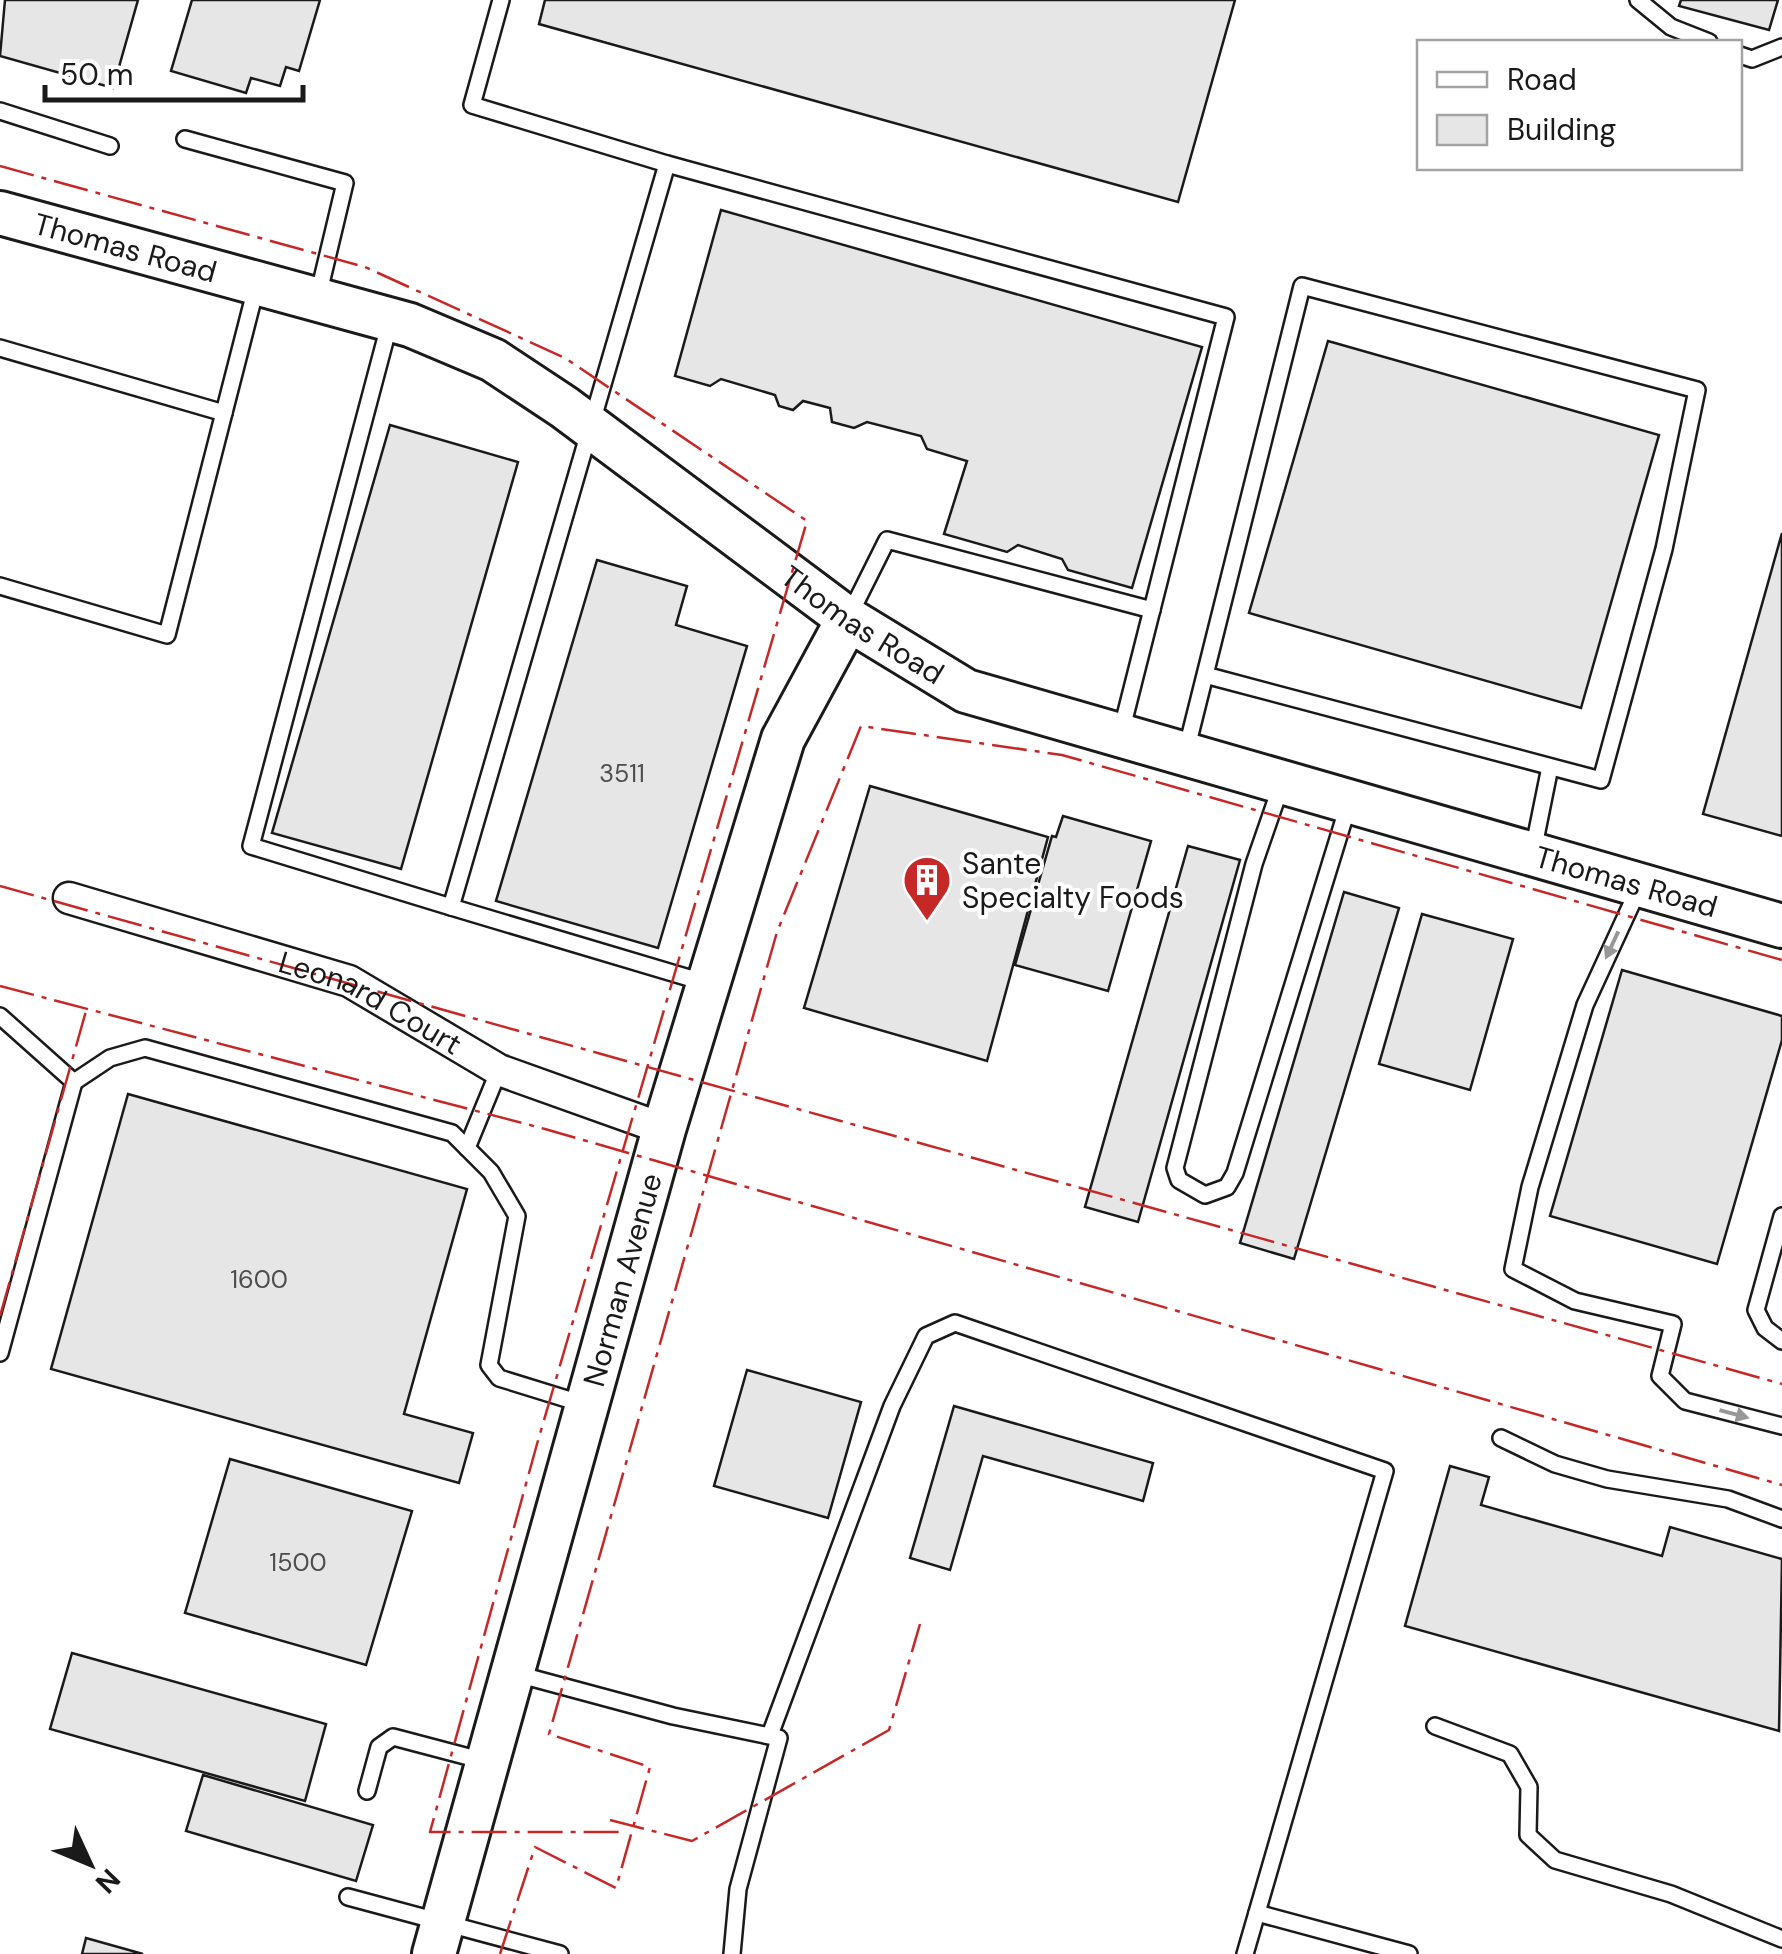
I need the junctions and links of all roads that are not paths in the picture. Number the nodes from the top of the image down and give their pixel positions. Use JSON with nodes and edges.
{"nodes":[{"id":1,"x":501,"y":0,"type":"edge"},
{"id":2,"x":1638,"y":0,"type":"edge"},
{"id":3,"x":1704,"y":40,"type":"edge"},
{"id":4,"x":1782,"y":47,"type":"edge"},
{"id":5,"x":1742,"y":55,"type":"edge"},
{"id":6,"x":0,"y":110,"type":"edge"},
{"id":7,"x":186,"y":139,"type":"dead end"},
{"id":8,"x":110,"y":146,"type":"dead end"},
{"id":9,"x":666,"y":164,"type":"junction"},
{"id":10,"x":0,"y":213,"type":"edge"},
{"id":11,"x":257,"y":283,"type":"junction"},
{"id":12,"x":318,"y":300,"type":"junction"},
{"id":13,"x":390,"y":319,"type":"junction"},
{"id":14,"x":0,"y":348,"type":"edge"},
{"id":15,"x":224,"y":413,"type":"junction"},
{"id":16,"x":590,"y":426,"type":"junction"},
{"id":17,"x":0,"y":586,"type":"edge"},
{"id":18,"x":1152,"y":610,"type":"junction"},
{"id":19,"x":848,"y":619,"type":"junction"},
{"id":20,"x":1205,"y":675,"type":"junction"},
{"id":21,"x":1120,"y":736,"type":"junction"},
{"id":22,"x":1185,"y":755,"type":"junction"},
{"id":23,"x":1550,"y":767,"type":"junction"},
{"id":24,"x":1282,"y":783,"type":"junction"},
{"id":25,"x":1349,"y":803,"type":"junction"},
{"id":26,"x":1532,"y":856,"type":"junction"},
{"id":27,"x":1640,"y":886,"type":"junction"},
{"id":28,"x":69,"y":898,"type":"dead end"},
{"id":29,"x":451,"y":907,"type":"junction"},
{"id":30,"x":1782,"y":926,"type":"edge"},
{"id":31,"x":709,"y":984,"type":"junction"},
{"id":32,"x":0,"y":1016,"type":"edge"},
{"id":33,"x":499,"y":1070,"type":"junction"},
{"id":34,"x":74,"y":1082,"type":"junction"},
{"id":35,"x":664,"y":1129,"type":"junction"},
{"id":36,"x":467,"y":1148,"type":"junction"},
{"id":37,"x":1782,"y":1216,"type":"edge"},
{"id":38,"x":1782,"y":1341,"type":"edge"},
{"id":39,"x":0,"y":1353,"type":"edge"},
{"id":40,"x":587,"y":1405,"type":"junction"},
{"id":41,"x":1782,"y":1426,"type":"edge"},
{"id":42,"x":1501,"y":1438,"type":"dead end"},
{"id":43,"x":1782,"y":1518,"type":"edge"},
{"id":44,"x":513,"y":1673,"type":"junction"},
{"id":45,"x":1435,"y":1726,"type":"dead end"},
{"id":46,"x":770,"y":1735,"type":"junction"},
{"id":47,"x":488,"y":1762,"type":"junction"},
{"id":48,"x":367,"y":1791,"type":"dead end"},
{"id":49,"x":348,"y":1897,"type":"dead end"},
{"id":50,"x":1257,"y":1912,"type":"junction"},
{"id":51,"x":438,"y":1939,"type":"edge"},
{"id":52,"x":1782,"y":1940,"type":"edge"},
{"id":53,"x":560,"y":1954,"type":"edge"},
{"id":54,"x":732,"y":1954,"type":"edge"},
{"id":55,"x":1245,"y":1954,"type":"edge"},
{"id":56,"x":1409,"y":1954,"type":"edge"}],
"edges":[{"from":1,"to":9,"type":"lane"},
{"from":2,"to":3,"type":"lane"},
{"from":4,"to":5,"type":"lane"},
{"from":6,"to":8,"type":"lane"},
{"from":7,"to":12,"type":"lane"},
{"from":9,"to":16,"type":"lane"},
{"from":9,"to":18,"type":"lane"},
{"from":10,"to":11,"type":"street","name":"Thomas Road"},
{"from":11,"to":12,"type":"street","name":"Thomas Road"},
{"from":11,"to":15,"type":"lane"},
{"from":12,"to":13,"type":"street","name":"Thomas Road"},
{"from":13,"to":16,"type":"street","name":"Thomas Road"},
{"from":13,"to":29,"type":"lane"},
{"from":14,"to":15,"type":"lane"},
{"from":15,"to":17,"type":"lane"},
{"from":16,"to":19,"type":"street","name":"Thomas Road"},
{"from":16,"to":29,"type":"lane"},
{"from":18,"to":19,"type":"lane"},
{"from":18,"to":21,"type":"lane"},
{"from":19,"to":21,"type":"street","name":"Thomas Road"},
{"from":19,"to":31,"type":"street","name":"Norman Avenue"},
{"from":20,"to":22,"type":"lane"},
{"from":20,"to":23,"type":"lane"},
{"from":20,"to":23,"type":"lane"},
{"from":21,"to":22,"type":"street","name":"Thomas Road"},
{"from":22,"to":24,"type":"street","name":"Thomas Road"},
{"from":23,"to":26,"type":"lane"},
{"from":24,"to":25,"type":"street","name":"Thomas Road"},
{"from":24,"to":25,"type":"lane"},
{"from":25,"to":26,"type":"street","name":"Thomas Road"},
{"from":26,"to":27,"type":"street","name":"Thomas Road"},
{"from":27,"to":30,"type":"street","name":"Thomas Road"},
{"from":27,"to":41,"type":"lane","one_way":true},
{"from":28,"to":33,"type":"street","name":"Leonard Court"},
{"from":29,"to":31,"type":"lane"},
{"from":31,"to":35,"type":"street","name":"Norman Avenue"},
{"from":32,"to":34,"type":"lane"},
{"from":33,"to":35,"type":"street","name":"Leonard Court"},
{"from":33,"to":36,"type":"lane"},
{"from":34,"to":36,"type":"lane"},
{"from":34,"to":39,"type":"lane"},
{"from":35,"to":40,"type":"street","name":"Norman Avenue"},
{"from":36,"to":40,"type":"lane"},
{"from":37,"to":38,"type":"lane"},
{"from":40,"to":44,"type":"street","name":"Norman Avenue"},
{"from":42,"to":43,"type":"lane"},
{"from":44,"to":46,"type":"lane"},
{"from":44,"to":47,"type":"street","name":"Norman Avenue"},
{"from":45,"to":52,"type":"lane"},
{"from":46,"to":50,"type":"lane"},
{"from":46,"to":54,"type":"lane"},
{"from":47,"to":48,"type":"lane"},
{"from":47,"to":51,"type":"street","name":"Norman Avenue"},
{"from":49,"to":51,"type":"lane"},
{"from":50,"to":55,"type":"lane"},
{"from":50,"to":56,"type":"lane"},
{"from":51,"to":53,"type":"lane"}]}
